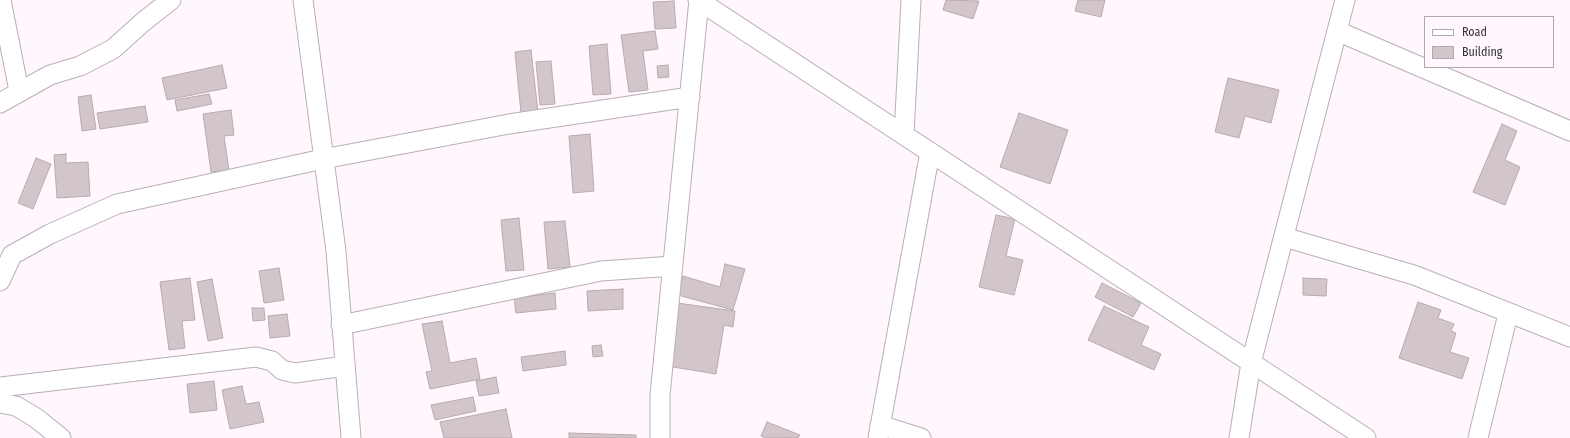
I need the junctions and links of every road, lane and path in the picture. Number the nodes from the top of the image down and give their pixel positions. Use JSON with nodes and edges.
{"nodes":[{"id":1,"x":0,"y":0,"type":"edge"},
{"id":2,"x":171,"y":0,"type":"edge"},
{"id":3,"x":303,"y":0,"type":"edge"},
{"id":4,"x":911,"y":0,"type":"edge"},
{"id":5,"x":1345,"y":0,"type":"edge"},
{"id":6,"x":704,"y":2,"type":"edge"},
{"id":7,"x":1337,"y":31,"type":"junction"},
{"id":8,"x":19,"y":92,"type":"junction"},
{"id":9,"x":690,"y":97,"type":"junction"},
{"id":10,"x":0,"y":103,"type":"edge"},
{"id":11,"x":1570,"y":131,"type":"edge"},
{"id":12,"x":904,"y":135,"type":"junction"},
{"id":13,"x":930,"y":152,"type":"junction"},
{"id":14,"x":323,"y":159,"type":"junction"},
{"id":15,"x":1284,"y":237,"type":"junction"},
{"id":16,"x":673,"y":266,"type":"junction"},
{"id":17,"x":0,"y":281,"type":"edge"},
{"id":18,"x":1508,"y":314,"type":"junction"},
{"id":19,"x":342,"y":325,"type":"junction"},
{"id":20,"x":1570,"y":337,"type":"edge"},
{"id":21,"x":1251,"y":363,"type":"junction"},
{"id":22,"x":345,"y":366,"type":"junction"},
{"id":23,"x":0,"y":387,"type":"edge"},
{"id":24,"x":0,"y":404,"type":"edge"},
{"id":25,"x":879,"y":431,"type":"edge"},
{"id":26,"x":61,"y":438,"type":"edge"},
{"id":27,"x":351,"y":438,"type":"edge"},
{"id":28,"x":660,"y":438,"type":"edge"},
{"id":29,"x":920,"y":438,"type":"edge"},
{"id":30,"x":1239,"y":438,"type":"edge"},
{"id":31,"x":1366,"y":438,"type":"edge"},
{"id":32,"x":1478,"y":438,"type":"edge"}],
"edges":[{"from":1,"to":8,"type":"street"},
{"from":2,"to":8,"type":"street"},
{"from":3,"to":14,"type":"street"},
{"from":4,"to":12,"type":"street"},
{"from":5,"to":7,"type":"street"},
{"from":6,"to":9,"type":"street"},
{"from":6,"to":12,"type":"street"},
{"from":7,"to":11,"type":"street"},
{"from":7,"to":15,"type":"street"},
{"from":8,"to":10,"type":"street"},
{"from":9,"to":14,"type":"street"},
{"from":9,"to":16,"type":"street"},
{"from":12,"to":13,"type":"street"},
{"from":13,"to":21,"type":"street"},
{"from":13,"to":25,"type":"street"},
{"from":14,"to":17,"type":"street"},
{"from":14,"to":19,"type":"street"},
{"from":15,"to":18,"type":"street"},
{"from":15,"to":21,"type":"street"},
{"from":16,"to":19,"type":"street"},
{"from":16,"to":28,"type":"street"},
{"from":18,"to":20,"type":"street"},
{"from":18,"to":32,"type":"street"},
{"from":19,"to":22,"type":"street"},
{"from":21,"to":30,"type":"street"},
{"from":21,"to":31,"type":"street"},
{"from":22,"to":23,"type":"street"},
{"from":22,"to":27,"type":"street"},
{"from":24,"to":26,"type":"street"},
{"from":25,"to":29,"type":"street"}]}
